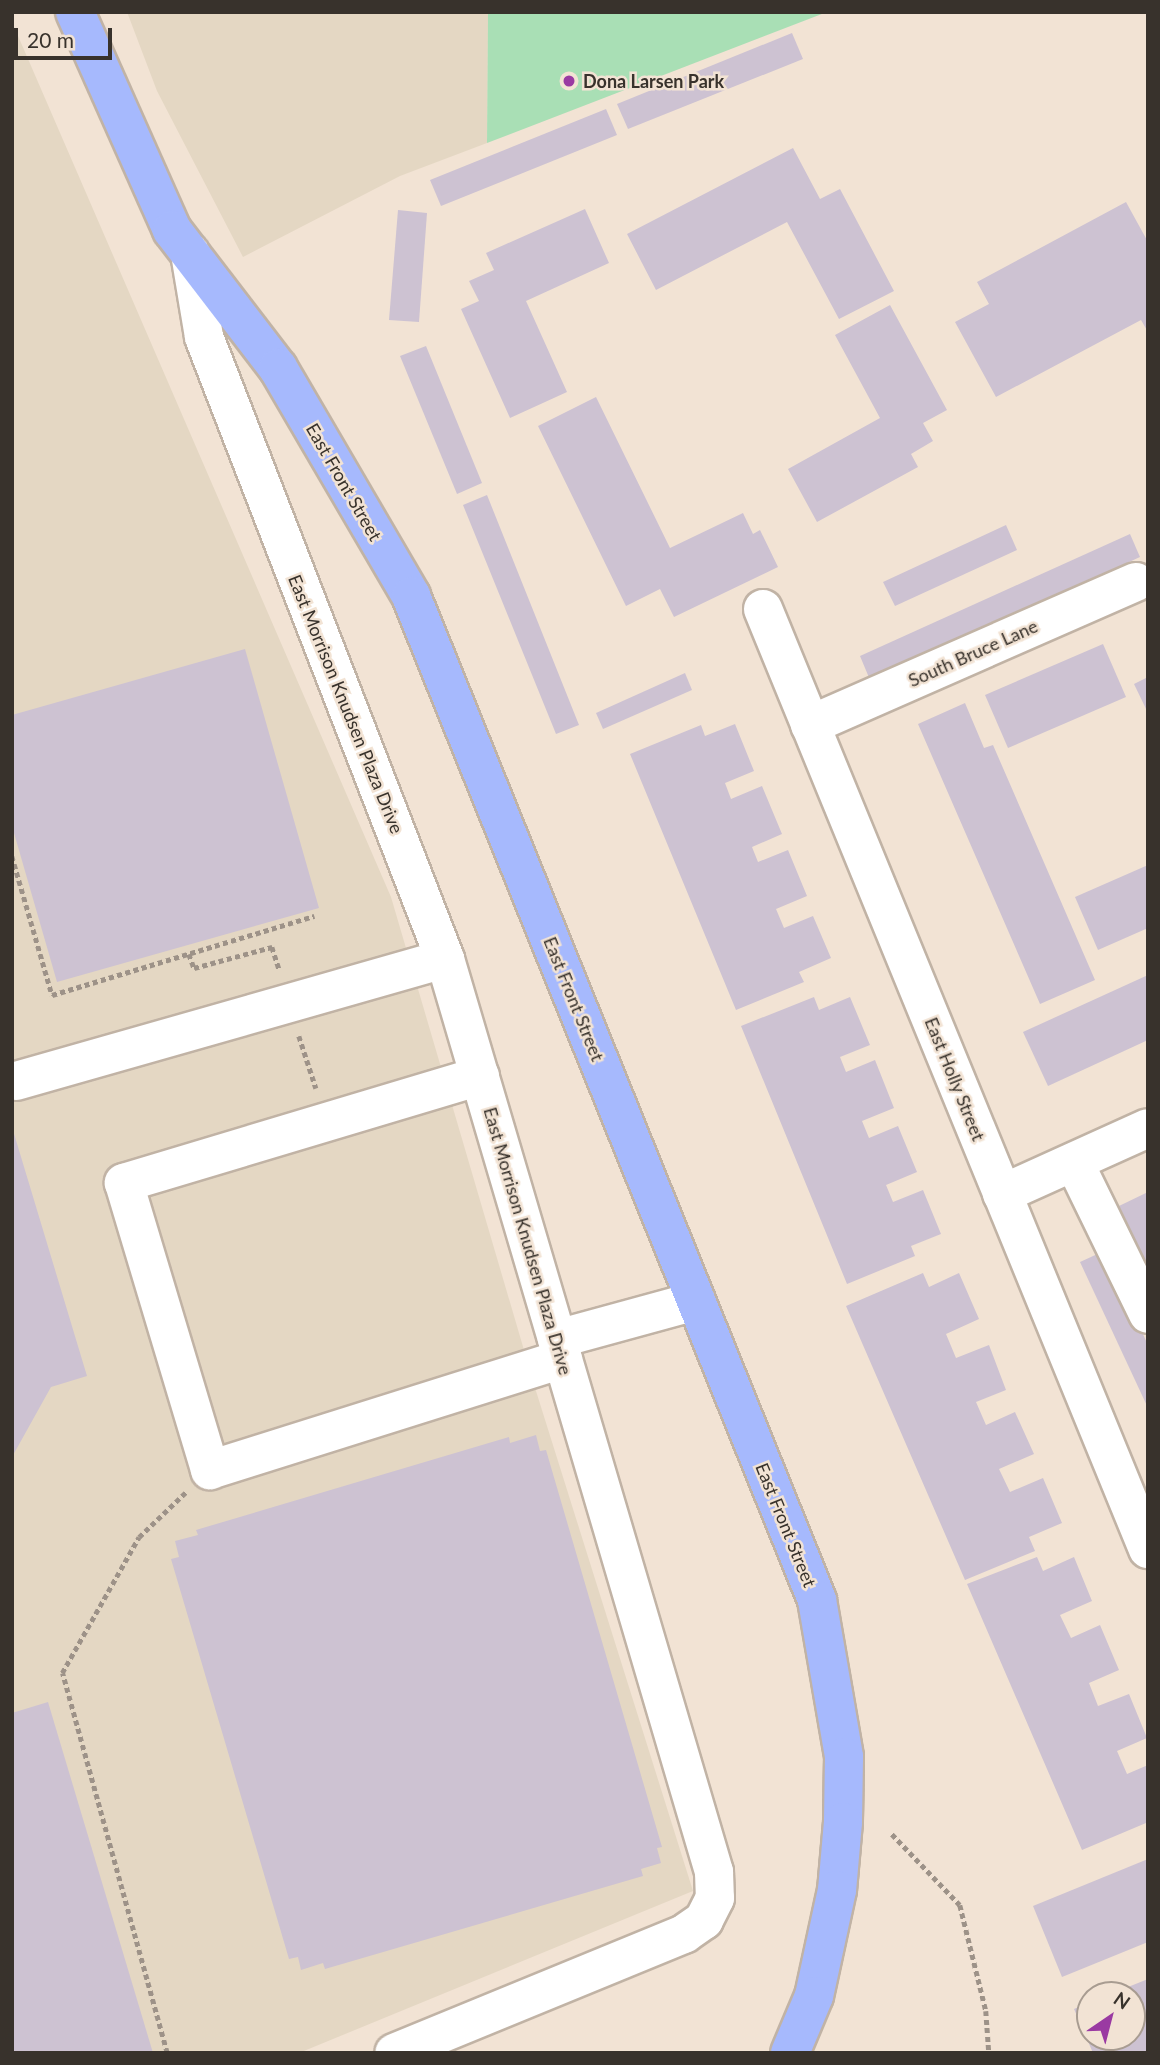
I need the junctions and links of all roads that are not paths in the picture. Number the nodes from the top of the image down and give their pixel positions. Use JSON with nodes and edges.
{"nodes":[{"id":1,"x":75,"y":12,"type":"edge"},
{"id":2,"x":190,"y":253,"type":"junction"},
{"id":3,"x":1144,"y":580,"type":"edge"},
{"id":4,"x":763,"y":609,"type":"dead end"},
{"id":5,"x":810,"y":725,"type":"junction"},
{"id":6,"x":445,"y":959,"type":"junction"},
{"id":7,"x":480,"y":1076,"type":"junction"},
{"id":8,"x":16,"y":1082,"type":"dead end"},
{"id":9,"x":1148,"y":1128,"type":"edge"},
{"id":10,"x":1074,"y":1162,"type":"junction"},
{"id":11,"x":1002,"y":1194,"type":"junction"},
{"id":12,"x":696,"y":1301,"type":"junction"},
{"id":13,"x":1148,"y":1314,"type":"edge"},
{"id":14,"x":560,"y":1349,"type":"junction"},
{"id":15,"x":1148,"y":1549,"type":"edge"},
{"id":16,"x":447,"y":2043,"type":"edge"},
{"id":17,"x":394,"y":2053,"type":"edge"},
{"id":18,"x":790,"y":2053,"type":"edge"}],
"edges":[{"from":1,"to":2,"type":"main road","name":"East Front Street"},
{"from":2,"to":6,"type":"street","name":"East Morrison Knudsen Plaza Drive"},
{"from":2,"to":12,"type":"main road","name":"East Front Street"},
{"from":3,"to":5,"type":"street","name":"South Bruce Lane"},
{"from":4,"to":5,"type":"street","name":"East Holly Street"},
{"from":5,"to":11,"type":"street","name":"East Holly Street"},
{"from":6,"to":7,"type":"street","name":"East Morrison Knudsen Plaza Drive"},
{"from":6,"to":8,"type":"street"},
{"from":7,"to":14,"type":"street","name":"East Morrison Knudsen Plaza Drive"},
{"from":7,"to":14,"type":"street"},
{"from":9,"to":10,"type":"street"},
{"from":10,"to":11,"type":"street"},
{"from":10,"to":13,"type":"street"},
{"from":11,"to":15,"type":"street","name":"East Holly Street"},
{"from":12,"to":14,"type":"street"},
{"from":12,"to":18,"type":"main road","name":"East Front Street"},
{"from":14,"to":16,"type":"street","name":"East Morrison Knudsen Plaza Drive"},
{"from":16,"to":17,"type":"street","name":"East Morrison Knudsen Plaza Drive"}]}
